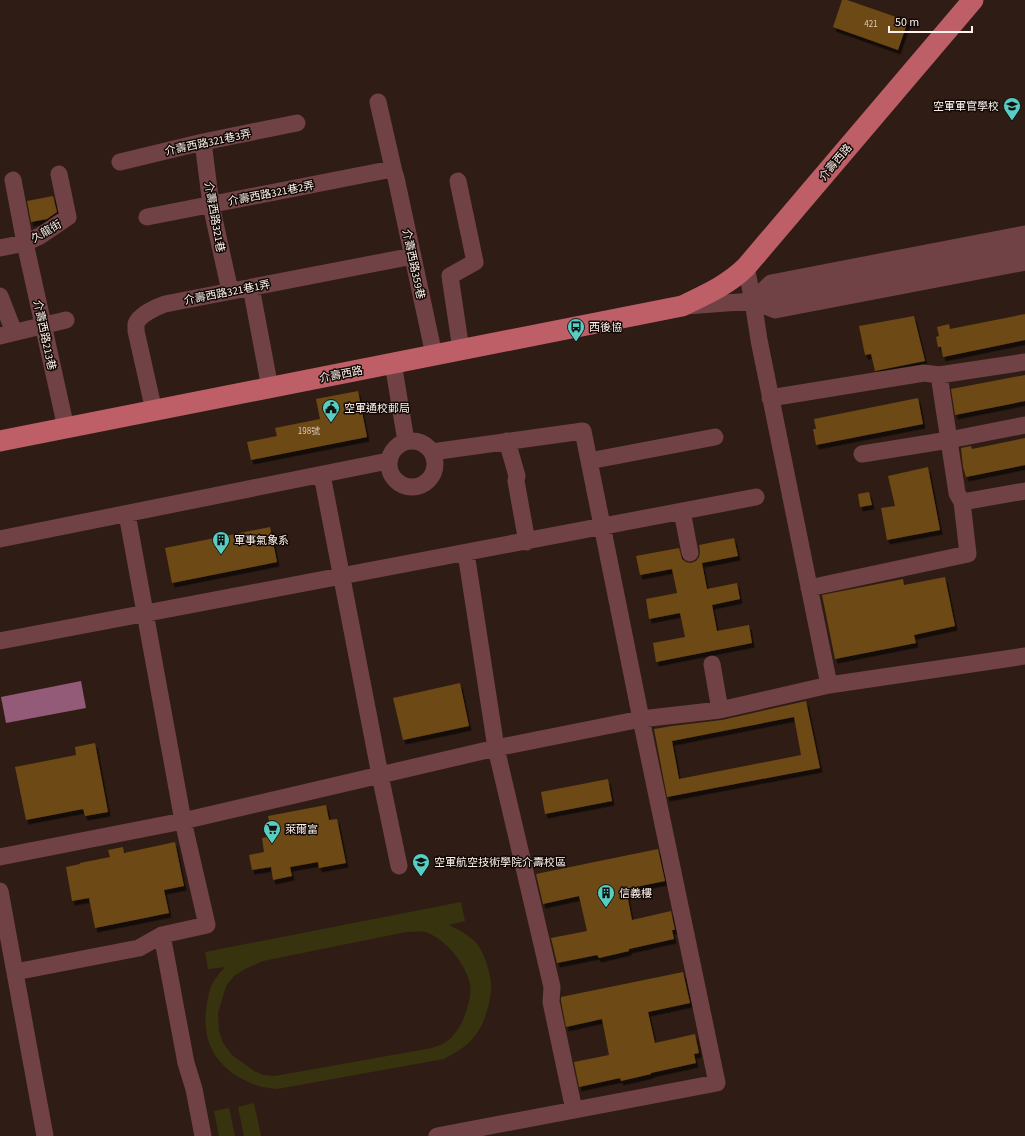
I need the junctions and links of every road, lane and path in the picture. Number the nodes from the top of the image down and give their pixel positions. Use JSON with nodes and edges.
{"nodes":[{"id":1,"x":973,"y":0,"type":"edge"},
{"id":2,"x":378,"y":102,"type":"dead end"},
{"id":3,"x":297,"y":123,"type":"dead end"},
{"id":4,"x":203,"y":142,"type":"junction"},
{"id":5,"x":120,"y":162,"type":"dead end"},
{"id":6,"x":394,"y":172,"type":"junction"},
{"id":7,"x":59,"y":174,"type":"dead end"},
{"id":8,"x":13,"y":180,"type":"dead end"},
{"id":9,"x":458,"y":181,"type":"dead end"},
{"id":10,"x":211,"y":205,"type":"junction"},
{"id":11,"x":147,"y":217,"type":"dead end"},
{"id":12,"x":1025,"y":239,"type":"edge"},
{"id":13,"x":26,"y":243,"type":"junction"},
{"id":14,"x":0,"y":248,"type":"edge"},
{"id":15,"x":413,"y":256,"type":"junction"},
{"id":16,"x":964,"y":260,"type":"junction"},
{"id":17,"x":1025,"y":262,"type":"edge"},
{"id":18,"x":746,"y":267,"type":"junction"},
{"id":19,"x":251,"y":287,"type":"junction"},
{"id":20,"x":230,"y":292,"type":"junction"},
{"id":21,"x":0,"y":296,"type":"edge"},
{"id":22,"x":753,"y":301,"type":"junction"},
{"id":23,"x":682,"y":306,"type":"junction"},
{"id":24,"x":66,"y":320,"type":"dead end"},
{"id":25,"x":43,"y":326,"type":"junction"},
{"id":26,"x":7,"y":334,"type":"edge"},
{"id":27,"x":460,"y":350,"type":"junction"},
{"id":28,"x":434,"y":355,"type":"junction"},
{"id":29,"x":1025,"y":362,"type":"edge"},
{"id":30,"x":393,"y":363,"type":"junction"},
{"id":31,"x":939,"y":375,"type":"junction"},
{"id":32,"x":270,"y":388,"type":"junction"},
{"id":33,"x":770,"y":398,"type":"junction"},
{"id":34,"x":154,"y":411,"type":"junction"},
{"id":35,"x":1025,"y":425,"type":"edge"},
{"id":36,"x":66,"y":428,"type":"junction"},
{"id":37,"x":715,"y":437,"type":"dead end"},
{"id":38,"x":949,"y":440,"type":"junction"},
{"id":39,"x":0,"y":441,"type":"edge"},
{"id":40,"x":406,"y":441,"type":"junction"},
{"id":41,"x":507,"y":441,"type":"junction"},
{"id":42,"x":432,"y":452,"type":"junction"},
{"id":43,"x":862,"y":454,"type":"dead end"},
{"id":44,"x":388,"y":461,"type":"junction"},
{"id":45,"x":589,"y":461,"type":"junction"},
{"id":46,"x":322,"y":474,"type":"junction"},
{"id":47,"x":1025,"y":491,"type":"edge"},
{"id":48,"x":756,"y":497,"type":"dead end"},
{"id":49,"x":962,"y":502,"type":"junction"},
{"id":50,"x":682,"y":511,"type":"junction"},
{"id":51,"x":127,"y":514,"type":"junction"},
{"id":52,"x":603,"y":527,"type":"junction"},
{"id":53,"x":0,"y":539,"type":"edge"},
{"id":54,"x":527,"y":542,"type":"junction"},
{"id":55,"x":466,"y":553,"type":"junction"},
{"id":56,"x":690,"y":553,"type":"dead end"},
{"id":57,"x":342,"y":577,"type":"junction"},
{"id":58,"x":809,"y":588,"type":"junction"},
{"id":59,"x":146,"y":614,"type":"junction"},
{"id":60,"x":0,"y":641,"type":"edge"},
{"id":61,"x":1025,"y":656,"type":"edge"},
{"id":62,"x":712,"y":664,"type":"dead end"},
{"id":63,"x":829,"y":685,"type":"junction"},
{"id":64,"x":720,"y":710,"type":"junction"},
{"id":65,"x":641,"y":719,"type":"junction"},
{"id":66,"x":496,"y":748,"type":"junction"},
{"id":67,"x":380,"y":775,"type":"junction"},
{"id":68,"x":184,"y":821,"type":"junction"},
{"id":69,"x":0,"y":857,"type":"edge"},
{"id":70,"x":399,"y":866,"type":"dead end"},
{"id":71,"x":0,"y":891,"type":"edge"},
{"id":72,"x":162,"y":935,"type":"junction"},
{"id":73,"x":15,"y":972,"type":"junction"},
{"id":74,"x":574,"y":1110,"type":"junction"},
{"id":75,"x":46,"y":1136,"type":"edge"},
{"id":76,"x":203,"y":1136,"type":"edge"},
{"id":77,"x":437,"y":1136,"type":"edge"}],
"edges":[{"from":1,"to":18,"type":"main road","name":"介壽西路"},
{"from":2,"to":6,"type":"street","name":"介壽西路359巷"},
{"from":3,"to":4,"type":"street","name":"介壽西路321巷3弄"},
{"from":4,"to":5,"type":"street","name":"介壽西路321巷3弄"},
{"from":4,"to":10,"type":"street","name":"介壽西路321巷"},
{"from":6,"to":10,"type":"street","name":"介壽西路321巷2弄"},
{"from":6,"to":15,"type":"street","name":"介壽西路359巷"},
{"from":7,"to":13,"type":"street","name":"久龍街"},
{"from":8,"to":13,"type":"street","name":"介壽西路213巷"},
{"from":9,"to":27,"type":"street"},
{"from":10,"to":11,"type":"street","name":"介壽西路321巷2弄"},
{"from":10,"to":20,"type":"street","name":"介壽西路321巷"},
{"from":12,"to":16,"type":"street","name":"介壽西路"},
{"from":13,"to":14,"type":"street","name":"久龍街"},
{"from":13,"to":25,"type":"street","name":"介壽西路213巷"},
{"from":15,"to":19,"type":"street","name":"介壽西路321巷1弄"},
{"from":15,"to":28,"type":"street","name":"介壽西路359巷"},
{"from":16,"to":17,"type":"street","name":"介壽西路"},
{"from":16,"to":22,"type":"street","name":"介壽西路"},
{"from":18,"to":22,"type":"street"},
{"from":18,"to":23,"type":"main road","name":"介壽西路"},
{"from":19,"to":20,"type":"street","name":"介壽西路321巷1弄"},
{"from":19,"to":32,"type":"street"},
{"from":20,"to":34,"type":"street","name":"介壽西路321巷1弄"},
{"from":21,"to":26,"type":"street"},
{"from":22,"to":23,"type":"street","name":"介壽西路"},
{"from":22,"to":33,"type":"street"},
{"from":23,"to":27,"type":"main road","name":"介壽西路"},
{"from":24,"to":25,"type":"street"},
{"from":25,"to":26,"type":"street"},
{"from":25,"to":36,"type":"street","name":"介壽西路213巷"},
{"from":27,"to":28,"type":"main road","name":"介壽西路"},
{"from":28,"to":30,"type":"main road","name":"介壽西路"},
{"from":29,"to":31,"type":"street"},
{"from":30,"to":32,"type":"main road","name":"介壽西路"},
{"from":30,"to":40,"type":"street"},
{"from":31,"to":33,"type":"street"},
{"from":31,"to":38,"type":"street"},
{"from":32,"to":34,"type":"main road","name":"介壽西路"},
{"from":33,"to":58,"type":"street"},
{"from":34,"to":36,"type":"main road","name":"介壽西路"},
{"from":35,"to":38,"type":"street"},
{"from":36,"to":39,"type":"main road","name":"介壽西路"},
{"from":37,"to":45,"type":"street"},
{"from":38,"to":43,"type":"street"},
{"from":38,"to":49,"type":"street"},
{"from":40,"to":42,"type":"street"},
{"from":40,"to":44,"type":"street"},
{"from":41,"to":42,"type":"street"},
{"from":41,"to":45,"type":"street"},
{"from":41,"to":54,"type":"street"},
{"from":42,"to":44,"type":"street"},
{"from":44,"to":46,"type":"street"},
{"from":45,"to":52,"type":"street"},
{"from":46,"to":51,"type":"street"},
{"from":46,"to":57,"type":"street"},
{"from":47,"to":49,"type":"street"},
{"from":48,"to":50,"type":"street"},
{"from":49,"to":58,"type":"street"},
{"from":50,"to":52,"type":"street"},
{"from":50,"to":56,"type":"street"},
{"from":51,"to":53,"type":"street"},
{"from":51,"to":59,"type":"street"},
{"from":52,"to":54,"type":"street"},
{"from":52,"to":65,"type":"street"},
{"from":54,"to":55,"type":"street"},
{"from":55,"to":57,"type":"street"},
{"from":55,"to":66,"type":"street"},
{"from":57,"to":59,"type":"street"},
{"from":57,"to":67,"type":"street"},
{"from":58,"to":63,"type":"street"},
{"from":59,"to":60,"type":"street"},
{"from":59,"to":68,"type":"street"},
{"from":61,"to":63,"type":"street"},
{"from":62,"to":64,"type":"street"},
{"from":63,"to":64,"type":"street"},
{"from":64,"to":65,"type":"street"},
{"from":65,"to":66,"type":"street"},
{"from":65,"to":74,"type":"street"},
{"from":66,"to":67,"type":"street"},
{"from":66,"to":74,"type":"street"},
{"from":67,"to":68,"type":"street"},
{"from":67,"to":70,"type":"street"},
{"from":68,"to":69,"type":"street"},
{"from":68,"to":72,"type":"street"},
{"from":71,"to":73,"type":"street"},
{"from":72,"to":73,"type":"street"},
{"from":72,"to":76,"type":"street"},
{"from":73,"to":75,"type":"street"},
{"from":74,"to":77,"type":"street"}]}
